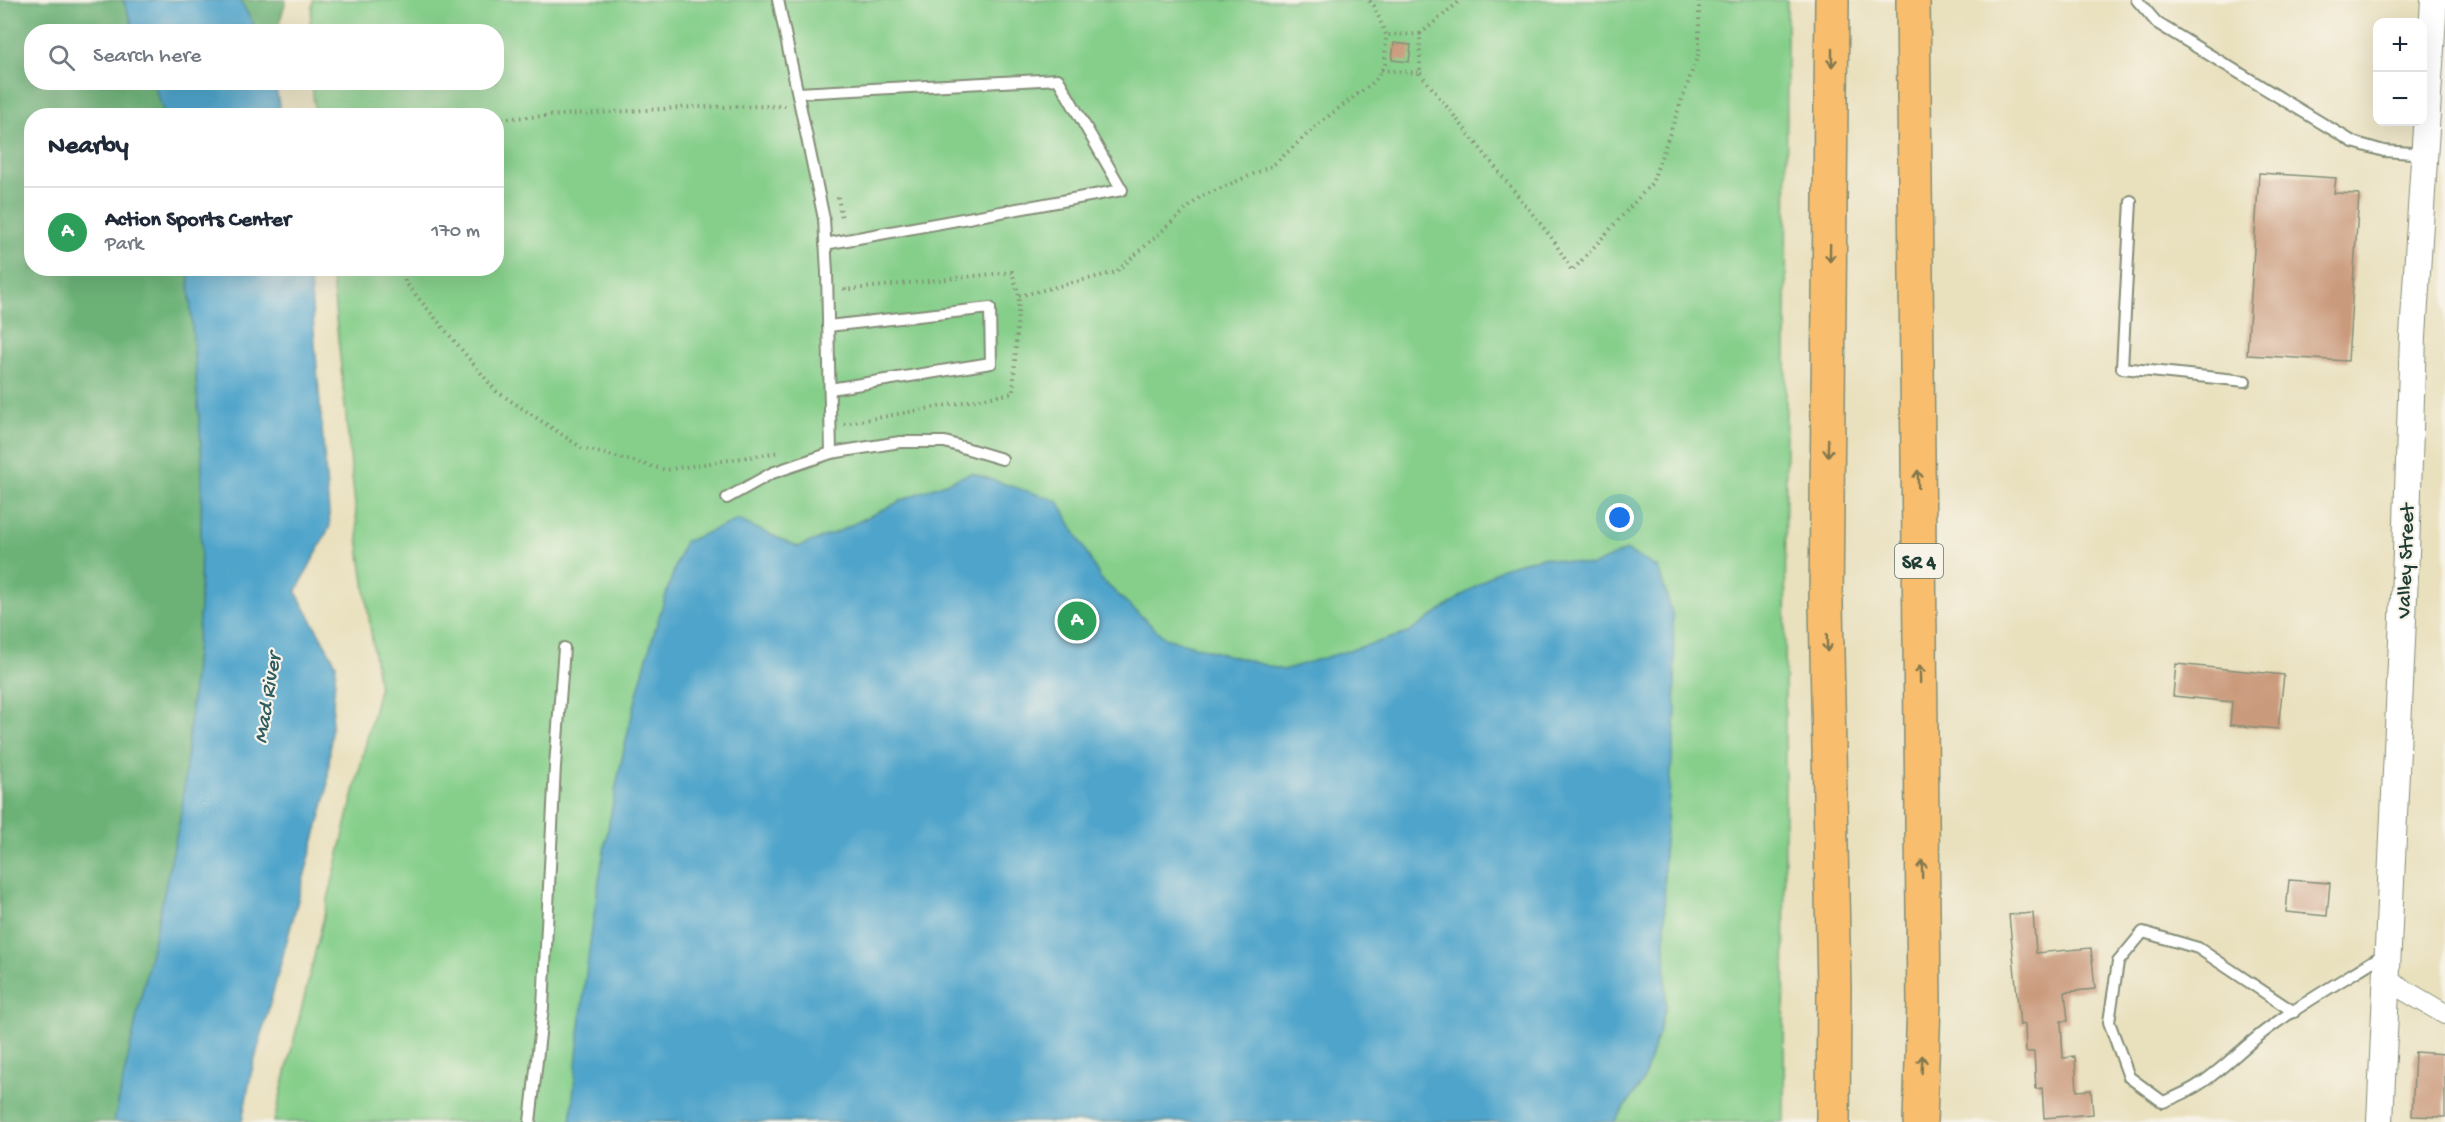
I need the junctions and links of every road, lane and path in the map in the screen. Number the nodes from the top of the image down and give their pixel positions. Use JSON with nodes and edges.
{"nodes":[{"id":1,"x":778,"y":0,"type":"edge"},
{"id":2,"x":1369,"y":0,"type":"edge"},
{"id":3,"x":1461,"y":0,"type":"edge"},
{"id":4,"x":1699,"y":0,"type":"edge"},
{"id":5,"x":1832,"y":0,"type":"edge"},
{"id":6,"x":1913,"y":0,"type":"edge"},
{"id":7,"x":2137,"y":0,"type":"edge"},
{"id":8,"x":2434,"y":0,"type":"edge"},
{"id":9,"x":1420,"y":34,"type":"junction"},
{"id":10,"x":1386,"y":35,"type":"junction"},
{"id":11,"x":1381,"y":70,"type":"junction"},
{"id":12,"x":1420,"y":74,"type":"junction"},
{"id":13,"x":798,"y":93,"type":"junction"},
{"id":14,"x":786,"y":106,"type":"dead end"},
{"id":15,"x":504,"y":119,"type":"edge"},
{"id":16,"x":2426,"y":154,"type":"junction"},
{"id":17,"x":836,"y":190,"type":"dead end"},
{"id":18,"x":2131,"y":201,"type":"dead end"},
{"id":19,"x":843,"y":240,"type":"junction"},
{"id":20,"x":825,"y":244,"type":"junction"},
{"id":21,"x":405,"y":276,"type":"edge"},
{"id":22,"x":844,"y":280,"type":"dead end"},
{"id":23,"x":828,"y":326,"type":"junction"},
{"id":24,"x":2245,"y":381,"type":"dead end"},
{"id":25,"x":830,"y":389,"type":"junction"},
{"id":26,"x":780,"y":452,"type":"dead end"},
{"id":27,"x":831,"y":453,"type":"junction"},
{"id":28,"x":1002,"y":459,"type":"dead end"},
{"id":29,"x":727,"y":498,"type":"dead end"},
{"id":30,"x":564,"y":648,"type":"dead end"},
{"id":31,"x":2386,"y":953,"type":"junction"},
{"id":32,"x":2385,"y":979,"type":"junction"},
{"id":33,"x":2294,"y":1012,"type":"junction"},
{"id":34,"x":2445,"y":1014,"type":"edge"},
{"id":35,"x":530,"y":1122,"type":"edge"},
{"id":36,"x":1833,"y":1122,"type":"edge"},
{"id":37,"x":1920,"y":1122,"type":"edge"},
{"id":38,"x":2380,"y":1122,"type":"edge"}],
"edges":[{"from":1,"to":13,"type":"lane"},
{"from":2,"to":10,"type":"path"},
{"from":3,"to":9,"type":"path"},
{"from":4,"to":12,"type":"path"},
{"from":5,"to":36,"type":"highway","one_way":true},
{"from":37,"to":6,"type":"highway","number":"SR 4","one_way":true},
{"from":7,"to":16,"type":"lane"},
{"from":8,"to":16,"type":"street","name":"Valley Street"},
{"from":9,"to":10,"type":"path"},
{"from":9,"to":12,"type":"path"},
{"from":10,"to":11,"type":"path"},
{"from":11,"to":12,"type":"path"},
{"from":11,"to":22,"type":"path"},
{"from":13,"to":19,"type":"lane"},
{"from":13,"to":20,"type":"lane"},
{"from":14,"to":15,"type":"path"},
{"from":16,"to":31,"type":"street","name":"Valley Street"},
{"from":17,"to":19,"type":"path"},
{"from":18,"to":24,"type":"lane"},
{"from":19,"to":20,"type":"lane"},
{"from":20,"to":23,"type":"lane"},
{"from":21,"to":26,"type":"path"},
{"from":23,"to":25,"type":"lane"},
{"from":23,"to":25,"type":"lane"},
{"from":25,"to":27,"type":"lane"},
{"from":27,"to":28,"type":"lane"},
{"from":27,"to":29,"type":"lane"},
{"from":30,"to":35,"type":"lane"},
{"from":31,"to":32,"type":"street","name":"Valley Street"},
{"from":31,"to":33,"type":"lane"},
{"from":32,"to":34,"type":"street"},
{"from":32,"to":38,"type":"street","name":"Valley Street"},
{"from":33,"to":33,"type":"lane"}]}
